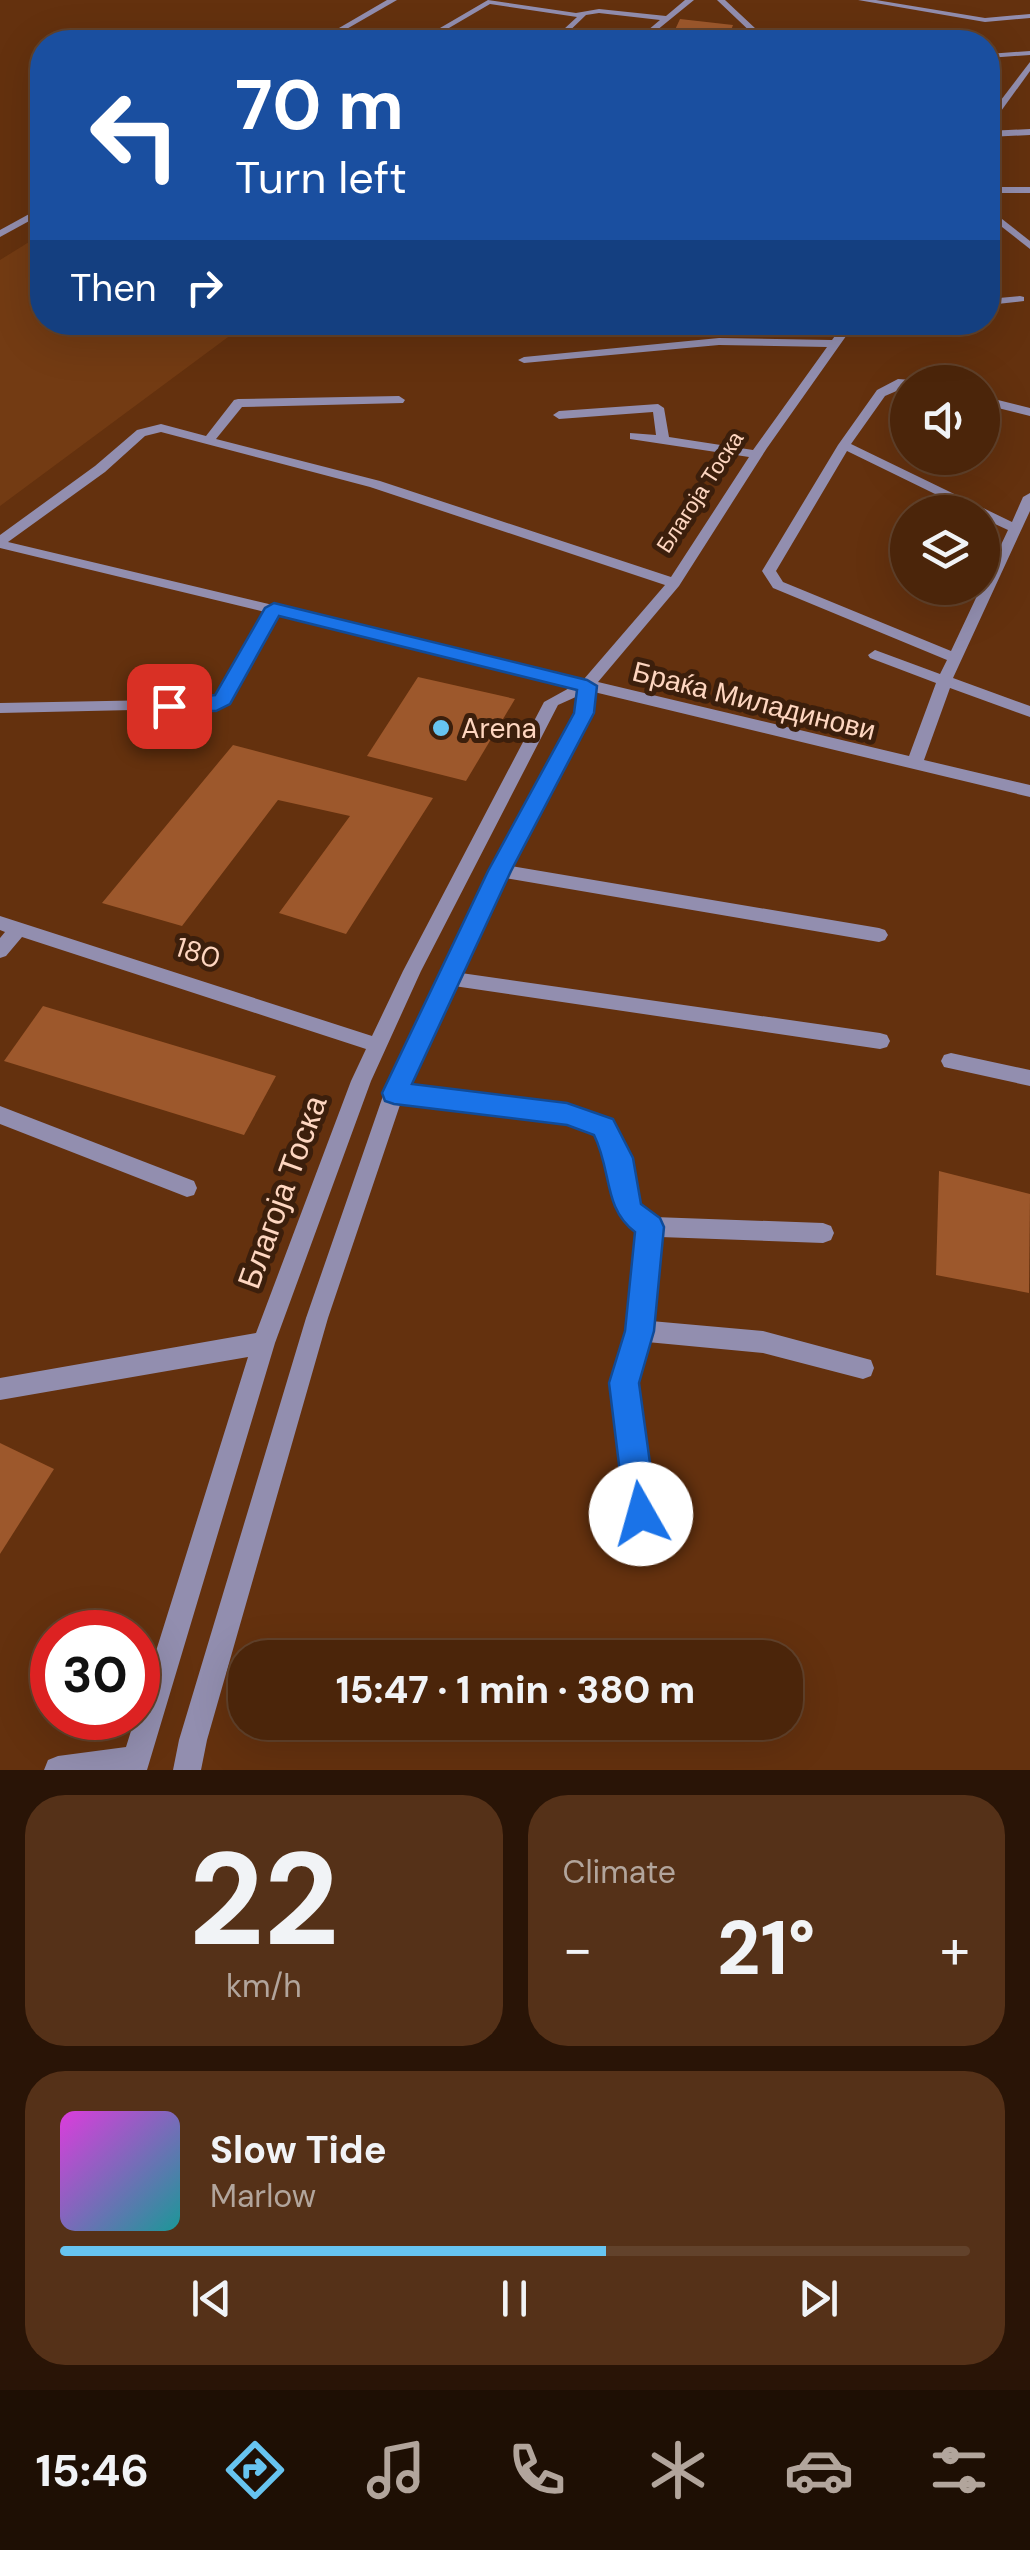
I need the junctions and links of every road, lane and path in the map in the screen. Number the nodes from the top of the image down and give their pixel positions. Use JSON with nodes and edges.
{"nodes":[{"id":1,"x":393,"y":0,"type":"edge"},
{"id":2,"x":406,"y":0,"type":"edge"},
{"id":3,"x":690,"y":0,"type":"edge"},
{"id":4,"x":720,"y":0,"type":"edge"},
{"id":5,"x":862,"y":0,"type":"edge"},
{"id":6,"x":886,"y":2,"type":"edge"},
{"id":7,"x":579,"y":14,"type":"junction"},
{"id":8,"x":1030,"y":16,"type":"edge"},
{"id":9,"x":666,"y":18,"type":"junction"},
{"id":10,"x":340,"y":30,"type":"edge"},
{"id":11,"x":353,"y":30,"type":"edge"},
{"id":12,"x":441,"y":30,"type":"edge"},
{"id":13,"x":570,"y":30,"type":"edge"},
{"id":14,"x":652,"y":30,"type":"edge"},
{"id":15,"x":752,"y":30,"type":"edge"},
{"id":16,"x":1030,"y":53,"type":"edge"},
{"id":17,"x":1000,"y":55,"type":"edge"},
{"id":18,"x":1030,"y":65,"type":"edge"},
{"id":19,"x":1030,"y":94,"type":"edge"},
{"id":20,"x":1006,"y":95,"type":"junction"},
{"id":21,"x":1000,"y":104,"type":"edge"},
{"id":22,"x":1030,"y":132,"type":"edge"},
{"id":23,"x":1000,"y":133,"type":"edge"},
{"id":24,"x":1000,"y":190,"type":"edge"},
{"id":25,"x":1030,"y":190,"type":"edge"},
{"id":26,"x":30,"y":204,"type":"edge"},
{"id":27,"x":30,"y":217,"type":"edge"},
{"id":28,"x":0,"y":221,"type":"edge"},
{"id":29,"x":1000,"y":221,"type":"edge"},
{"id":30,"x":0,"y":234,"type":"edge"},
{"id":31,"x":1030,"y":246,"type":"edge"},
{"id":32,"x":1020,"y":300,"type":"dead end"},
{"id":33,"x":1000,"y":301,"type":"edge"},
{"id":34,"x":843,"y":335,"type":"edge"},
{"id":35,"x":836,"y":344,"type":"junction"},
{"id":36,"x":524,"y":360,"type":"dead end"},
{"id":37,"x":890,"y":388,"type":"edge"},
{"id":38,"x":400,"y":400,"type":"dead end"},
{"id":39,"x":1000,"y":404,"type":"edge"},
{"id":40,"x":1030,"y":412,"type":"edge"},
{"id":41,"x":559,"y":414,"type":"dead end"},
{"id":42,"x":634,"y":436,"type":"dead end"},
{"id":43,"x":208,"y":440,"type":"junction"},
{"id":44,"x":664,"y":440,"type":"junction"},
{"id":45,"x":844,"y":445,"type":"junction"},
{"id":46,"x":756,"y":454,"type":"junction"},
{"id":47,"x":1030,"y":497,"type":"edge"},
{"id":48,"x":1022,"y":521,"type":"edge"},
{"id":49,"x":0,"y":542,"type":"edge"},
{"id":50,"x":674,"y":582,"type":"junction"},
{"id":51,"x":274,"y":608,"type":"junction"},
{"id":52,"x":874,"y":655,"type":"dead end"},
{"id":53,"x":956,"y":658,"type":"junction"},
{"id":54,"x":945,"y":680,"type":"junction"},
{"id":55,"x":587,"y":686,"type":"junction"},
{"id":56,"x":0,"y":708,"type":"edge"},
{"id":57,"x":1030,"y":712,"type":"edge"},
{"id":58,"x":914,"y":766,"type":"junction"},
{"id":59,"x":1030,"y":792,"type":"edge"},
{"id":60,"x":500,"y":871,"type":"junction"},
{"id":61,"x":9,"y":926,"type":"edge"},
{"id":62,"x":879,"y":934,"type":"dead end"},
{"id":63,"x":0,"y":951,"type":"edge"},
{"id":64,"x":448,"y":978,"type":"junction"},
{"id":65,"x":880,"y":1041,"type":"dead end"},
{"id":66,"x":376,"y":1045,"type":"junction"},
{"id":67,"x":951,"y":1060,"type":"dead end"},
{"id":68,"x":1030,"y":1078,"type":"edge"},
{"id":69,"x":394,"y":1093,"type":"junction"},
{"id":70,"x":0,"y":1115,"type":"edge"},
{"id":71,"x":187,"y":1188,"type":"dead end"},
{"id":72,"x":650,"y":1227,"type":"junction"},
{"id":73,"x":823,"y":1233,"type":"dead end"},
{"id":74,"x":640,"y":1331,"type":"junction"},
{"id":75,"x":264,"y":1343,"type":"junction"},
{"id":76,"x":863,"y":1368,"type":"dead end"},
{"id":77,"x":0,"y":1388,"type":"edge"},
{"id":78,"x":641,"y":1514,"type":"dead end"},
{"id":79,"x":134,"y":1765,"type":"edge"},
{"id":80,"x":58,"y":1770,"type":"edge"},
{"id":81,"x":188,"y":1770,"type":"edge"}],
"edges":[{"from":1,"to":10,"type":"street"},
{"from":2,"to":11,"type":"street"},
{"from":3,"to":9,"type":"street"},
{"from":4,"to":15,"type":"street"},
{"from":5,"to":6,"type":"street"},
{"from":6,"to":8,"type":"street"},
{"from":7,"to":9,"type":"street"},
{"from":7,"to":12,"type":"street"},
{"from":7,"to":13,"type":"street"},
{"from":9,"to":14,"type":"street"},
{"from":16,"to":17,"type":"street"},
{"from":18,"to":20,"type":"street"},
{"from":19,"to":20,"type":"street"},
{"from":20,"to":21,"type":"street"},
{"from":22,"to":23,"type":"street"},
{"from":24,"to":25,"type":"street"},
{"from":26,"to":28,"type":"street"},
{"from":27,"to":30,"type":"street"},
{"from":29,"to":31,"type":"street"},
{"from":32,"to":33,"type":"street"},
{"from":34,"to":35,"type":"street","name":"Благоја Тоска"},
{"from":35,"to":36,"type":"street"},
{"from":35,"to":46,"type":"street","name":"Благоја Тоска"},
{"from":37,"to":45,"type":"street"},
{"from":38,"to":43,"type":"street"},
{"from":39,"to":40,"type":"street"},
{"from":41,"to":44,"type":"street"},
{"from":42,"to":44,"type":"street"},
{"from":43,"to":49,"type":"street","name":"Браќа Миладинови"},
{"from":43,"to":50,"type":"street","name":"Браќа Миладинови"},
{"from":44,"to":46,"type":"street"},
{"from":45,"to":48,"type":"street"},
{"from":45,"to":53,"type":"street"},
{"from":46,"to":50,"type":"street","name":"Благоја Тоска"},
{"from":47,"to":48,"type":"street"},
{"from":48,"to":53,"type":"street"},
{"from":49,"to":51,"type":"street","name":"Браќа Миладинови"},
{"from":50,"to":55,"type":"street","name":"Благоја Тоска"},
{"from":51,"to":55,"type":"street","name":"Браќа Миладинови"},
{"from":51,"to":56,"type":"street"},
{"from":52,"to":54,"type":"street"},
{"from":53,"to":54,"type":"street"},
{"from":54,"to":57,"type":"street"},
{"from":54,"to":58,"type":"street"},
{"from":55,"to":58,"type":"street","name":"Браќа Миладинови"},
{"from":55,"to":60,"type":"street","name":"Благоја Тоска"},
{"from":55,"to":66,"type":"street","name":"Благоја Тоска"},
{"from":58,"to":59,"type":"street","name":"Браќа Миладинови"},
{"from":60,"to":62,"type":"street"},
{"from":60,"to":64,"type":"street","name":"Благоја Тоска"},
{"from":61,"to":63,"type":"street"},
{"from":61,"to":66,"type":"street","name":"180"},
{"from":64,"to":65,"type":"street"},
{"from":64,"to":69,"type":"street","name":"Благоја Тоска"},
{"from":66,"to":75,"type":"street","name":"Благоја Тоска"},
{"from":67,"to":68,"type":"street"},
{"from":69,"to":72,"type":"street"},
{"from":69,"to":81,"type":"street","name":"Благоја Тоска"},
{"from":70,"to":71,"type":"street"},
{"from":72,"to":73,"type":"street"},
{"from":72,"to":74,"type":"street"},
{"from":74,"to":76,"type":"street"},
{"from":74,"to":78,"type":"street"},
{"from":75,"to":77,"type":"street"},
{"from":75,"to":79,"type":"street","name":"Благоја Тоска"},
{"from":79,"to":80,"type":"street"}]}
